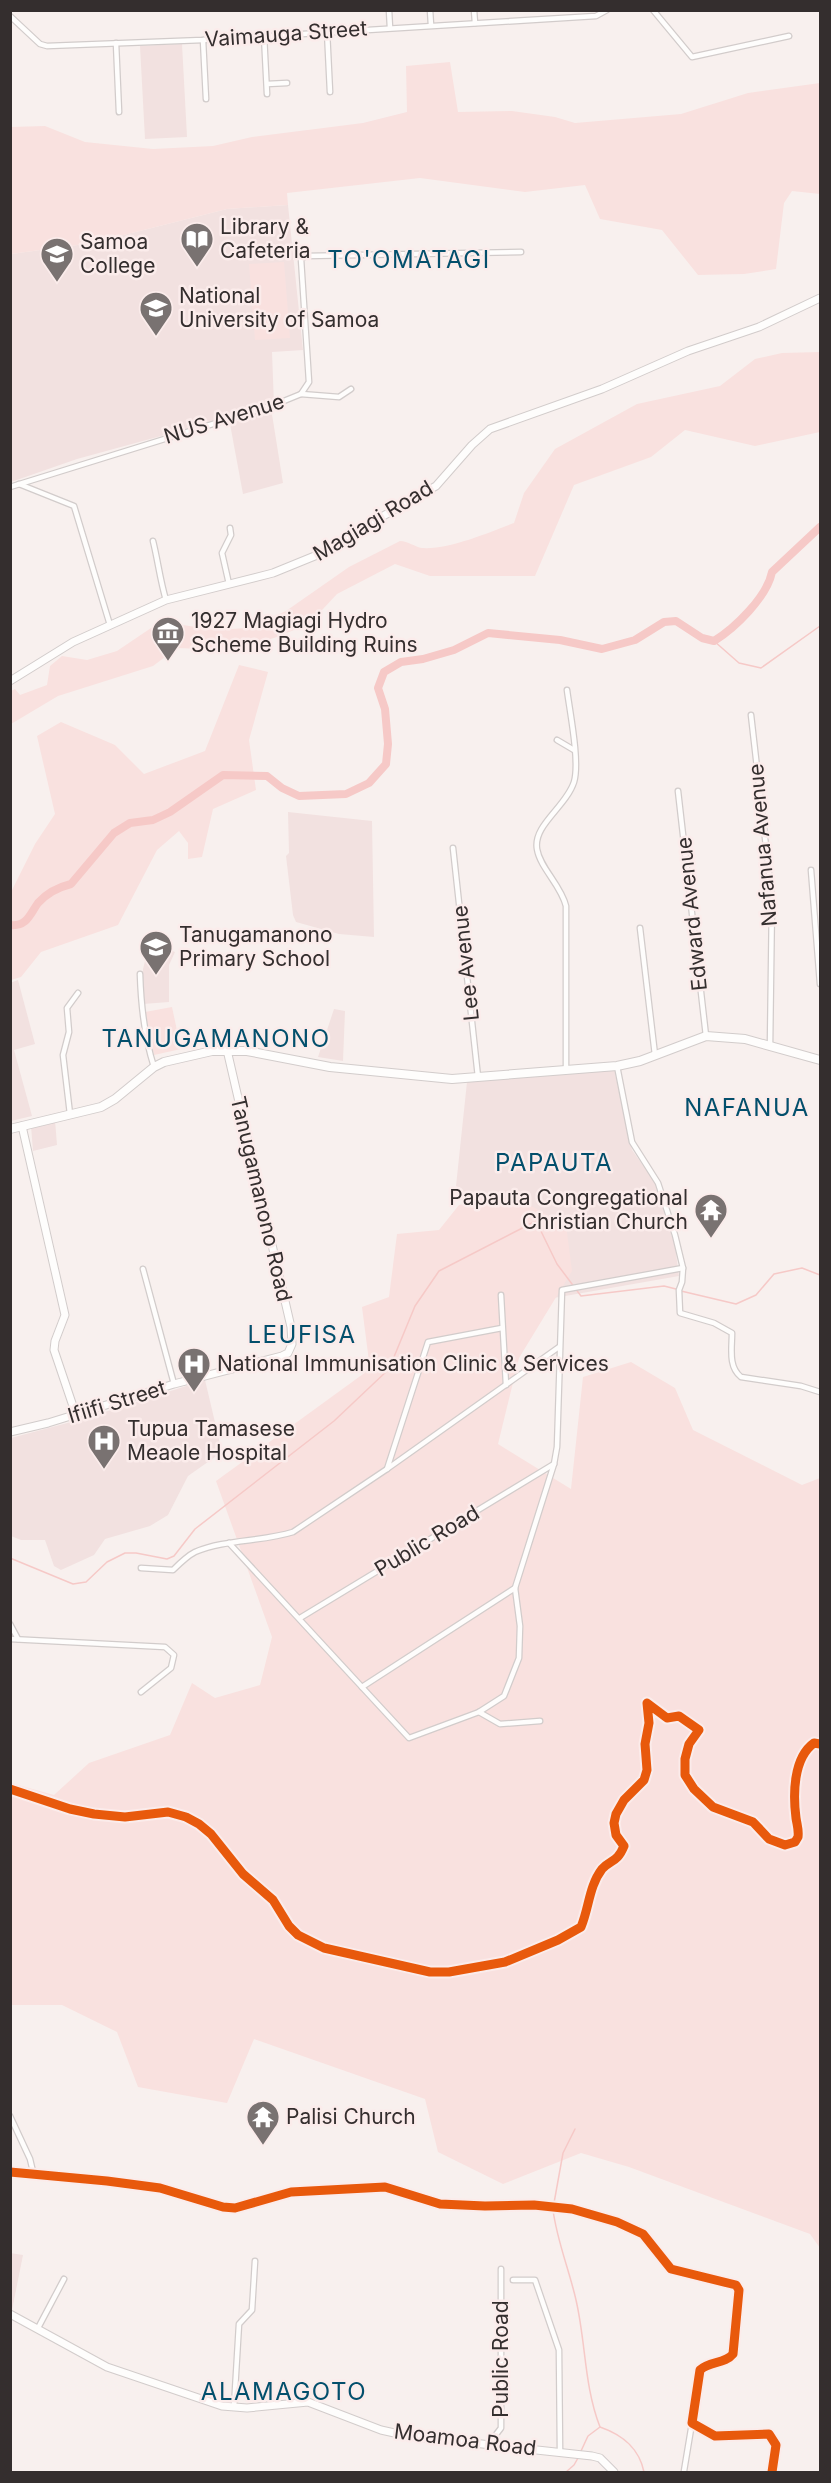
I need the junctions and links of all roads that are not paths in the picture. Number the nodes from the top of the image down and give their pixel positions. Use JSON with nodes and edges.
{"nodes":[{"id":1,"x":389,"y":10,"type":"edge"},
{"id":2,"x":430,"y":10,"type":"edge"},
{"id":3,"x":474,"y":10,"type":"edge"},
{"id":4,"x":607,"y":10,"type":"edge"},
{"id":5,"x":653,"y":10,"type":"edge"},
{"id":6,"x":10,"y":16,"type":"edge"},
{"id":7,"x":475,"y":23,"type":"junction"},
{"id":8,"x":431,"y":26,"type":"junction"},
{"id":9,"x":390,"y":28,"type":"junction"},
{"id":10,"x":327,"y":31,"type":"junction"},
{"id":11,"x":264,"y":35,"type":"junction"},
{"id":12,"x":789,"y":36,"type":"dead end"},
{"id":13,"x":203,"y":40,"type":"junction"},
{"id":14,"x":116,"y":43,"type":"junction"},
{"id":15,"x":287,"y":83,"type":"dead end"},
{"id":16,"x":267,"y":84,"type":"junction"},
{"id":17,"x":330,"y":92,"type":"dead end"},
{"id":18,"x":267,"y":94,"type":"dead end"},
{"id":19,"x":206,"y":99,"type":"dead end"},
{"id":20,"x":119,"y":112,"type":"dead end"},
{"id":21,"x":521,"y":252,"type":"dead end"},
{"id":22,"x":820,"y":298,"type":"edge"},
{"id":23,"x":351,"y":389,"type":"dead end"},
{"id":24,"x":301,"y":393,"type":"junction"},
{"id":25,"x":19,"y":484,"type":"junction"},
{"id":26,"x":10,"y":487,"type":"edge"},
{"id":27,"x":230,"y":528,"type":"dead end"},
{"id":28,"x":153,"y":541,"type":"dead end"},
{"id":29,"x":229,"y":584,"type":"junction"},
{"id":30,"x":166,"y":600,"type":"junction"},
{"id":31,"x":110,"y":627,"type":"junction"},
{"id":32,"x":10,"y":681,"type":"edge"},
{"id":33,"x":567,"y":690,"type":"dead end"},
{"id":34,"x":751,"y":715,"type":"dead end"},
{"id":35,"x":557,"y":740,"type":"dead end"},
{"id":36,"x":574,"y":750,"type":"junction"},
{"id":37,"x":678,"y":791,"type":"dead end"},
{"id":38,"x":453,"y":848,"type":"dead end"},
{"id":39,"x":811,"y":870,"type":"dead end"},
{"id":40,"x":639,"y":928,"type":"dead end"},
{"id":41,"x":140,"y":974,"type":"dead end"},
{"id":42,"x":820,"y":984,"type":"edge"},
{"id":43,"x":78,"y":993,"type":"dead end"},
{"id":44,"x":706,"y":1036,"type":"junction"},
{"id":45,"x":770,"y":1047,"type":"junction"},
{"id":46,"x":226,"y":1050,"type":"junction"},
{"id":47,"x":655,"y":1054,"type":"junction"},
{"id":48,"x":820,"y":1060,"type":"edge"},
{"id":49,"x":618,"y":1066,"type":"junction"},
{"id":50,"x":154,"y":1067,"type":"junction"},
{"id":51,"x":566,"y":1070,"type":"junction"},
{"id":52,"x":478,"y":1077,"type":"junction"},
{"id":53,"x":70,"y":1114,"type":"junction"},
{"id":54,"x":22,"y":1126,"type":"junction"},
{"id":55,"x":10,"y":1129,"type":"edge"},
{"id":56,"x":682,"y":1268,"type":"junction"},
{"id":57,"x":143,"y":1269,"type":"dead end"},
{"id":58,"x":501,"y":1294,"type":"dead end"},
{"id":59,"x":502,"y":1328,"type":"junction"},
{"id":60,"x":559,"y":1347,"type":"junction"},
{"id":61,"x":291,"y":1349,"type":"joint"},
{"id":62,"x":174,"y":1384,"type":"junction"},
{"id":63,"x":506,"y":1385,"type":"junction"},
{"id":64,"x":820,"y":1392,"type":"edge"},
{"id":65,"x":76,"y":1415,"type":"junction"},
{"id":66,"x":10,"y":1432,"type":"edge"},
{"id":67,"x":554,"y":1464,"type":"junction"},
{"id":68,"x":387,"y":1469,"type":"junction"},
{"id":69,"x":229,"y":1544,"type":"junction"},
{"id":70,"x":141,"y":1568,"type":"dead end"},
{"id":71,"x":515,"y":1588,"type":"junction"},
{"id":72,"x":300,"y":1618,"type":"junction"},
{"id":73,"x":10,"y":1624,"type":"edge"},
{"id":74,"x":10,"y":1639,"type":"edge"},
{"id":75,"x":18,"y":1639,"type":"junction"},
{"id":76,"x":362,"y":1688,"type":"junction"},
{"id":77,"x":141,"y":1692,"type":"dead end"},
{"id":78,"x":479,"y":1712,"type":"junction"},
{"id":79,"x":540,"y":1721,"type":"dead end"},
{"id":80,"x":820,"y":1744,"type":"edge"},
{"id":81,"x":10,"y":1789,"type":"edge"},
{"id":82,"x":10,"y":2116,"type":"edge"},
{"id":83,"x":10,"y":2172,"type":"edge"},
{"id":84,"x":34,"y":2176,"type":"junction"},
{"id":85,"x":255,"y":2261,"type":"dead end"},
{"id":86,"x":501,"y":2269,"type":"dead end"},
{"id":87,"x":64,"y":2279,"type":"dead end"},
{"id":88,"x":513,"y":2280,"type":"dead end"},
{"id":89,"x":10,"y":2314,"type":"edge"},
{"id":90,"x":38,"y":2328,"type":"junction"},
{"id":91,"x":234,"y":2408,"type":"junction"},
{"id":92,"x":692,"y":2423,"type":"junction"},
{"id":93,"x":488,"y":2445,"type":"junction"},
{"id":94,"x":560,"y":2451,"type":"junction"},
{"id":95,"x":684,"y":2471,"type":"dead end"},
{"id":96,"x":614,"y":2472,"type":"edge"},
{"id":97,"x":772,"y":2472,"type":"edge"}],
"edges":[{"from":1,"to":9,"type":"street"},
{"from":2,"to":8,"type":"street"},
{"from":3,"to":7,"type":"street"},
{"from":4,"to":7,"type":"street","name":"Vaimauga Street"},
{"from":5,"to":12,"type":"street"},
{"from":6,"to":14,"type":"street","name":"Vaimauga Street"},
{"from":7,"to":8,"type":"street","name":"Vaimauga Street"},
{"from":8,"to":9,"type":"street","name":"Vaimauga Street"},
{"from":9,"to":10,"type":"street","name":"Vaimauga Street"},
{"from":10,"to":11,"type":"street","name":"Vaimauga Street"},
{"from":10,"to":17,"type":"street"},
{"from":11,"to":13,"type":"street","name":"Vaimauga Street"},
{"from":11,"to":16,"type":"street"},
{"from":13,"to":14,"type":"street","name":"Vaimauga Street"},
{"from":13,"to":19,"type":"street"},
{"from":14,"to":20,"type":"street"},
{"from":15,"to":16,"type":"street"},
{"from":16,"to":18,"type":"street"},
{"from":21,"to":24,"type":"street","name":"NUS Avenue"},
{"from":22,"to":29,"type":"street","name":"Magiagi Road"},
{"from":23,"to":24,"type":"street"},
{"from":24,"to":25,"type":"street","name":"NUS Avenue"},
{"from":25,"to":26,"type":"street","name":"NUS Avenue"},
{"from":25,"to":31,"type":"street"},
{"from":27,"to":29,"type":"street"},
{"from":28,"to":30,"type":"street"},
{"from":29,"to":30,"type":"street","name":"Magiagi Road"},
{"from":30,"to":31,"type":"street","name":"Magiagi Road"},
{"from":31,"to":32,"type":"street","name":"Magiagi Road"},
{"from":33,"to":36,"type":"street"},
{"from":34,"to":45,"type":"street","name":"Nafanua Avenue"},
{"from":35,"to":36,"type":"street"},
{"from":36,"to":51,"type":"street"},
{"from":37,"to":44,"type":"street","name":"Edward Avenue"},
{"from":38,"to":52,"type":"street","name":"Lee Avenue"},
{"from":39,"to":42,"type":"street"},
{"from":40,"to":47,"type":"street"},
{"from":41,"to":50,"type":"street"},
{"from":43,"to":53,"type":"street"},
{"from":44,"to":45,"type":"main road"},
{"from":44,"to":47,"type":"main road"},
{"from":45,"to":48,"type":"main road"},
{"from":46,"to":50,"type":"main road"},
{"from":46,"to":52,"type":"main road"},
{"from":46,"to":61,"type":"street","name":"Tanugamanono Road"},
{"from":47,"to":49,"type":"main road"},
{"from":49,"to":51,"type":"main road"},
{"from":49,"to":56,"type":"street"},
{"from":50,"to":53,"type":"main road"},
{"from":51,"to":52,"type":"main road"},
{"from":53,"to":54,"type":"main road"},
{"from":54,"to":55,"type":"main road"},
{"from":54,"to":65,"type":"street"},
{"from":56,"to":60,"type":"street"},
{"from":56,"to":64,"type":"street"},
{"from":57,"to":62,"type":"street"},
{"from":58,"to":59,"type":"street"},
{"from":59,"to":63,"type":"street"},
{"from":59,"to":68,"type":"street"},
{"from":60,"to":63,"type":"street"},
{"from":60,"to":67,"type":"street"},
{"from":61,"to":62,"type":"street","name":"Ifiifi Street"},
{"from":62,"to":65,"type":"street","name":"Ifiifi Street"},
{"from":63,"to":68,"type":"street"},
{"from":65,"to":66,"type":"street","name":"Ifiifi Street"},
{"from":67,"to":71,"type":"street"},
{"from":67,"to":72,"type":"street","name":"Public Road"},
{"from":68,"to":69,"type":"street"},
{"from":69,"to":70,"type":"street"},
{"from":69,"to":72,"type":"street"},
{"from":71,"to":76,"type":"street"},
{"from":71,"to":78,"type":"street"},
{"from":72,"to":76,"type":"street"},
{"from":73,"to":75,"type":"street"},
{"from":74,"to":75,"type":"street"},
{"from":75,"to":77,"type":"street"},
{"from":76,"to":78,"type":"street"},
{"from":78,"to":79,"type":"street"},
{"from":80,"to":81,"type":"street"},
{"from":82,"to":84,"type":"street"},
{"from":83,"to":84,"type":"street"},
{"from":84,"to":92,"type":"street"},
{"from":85,"to":91,"type":"street"},
{"from":86,"to":93,"type":"street","name":"Public Road"},
{"from":87,"to":90,"type":"street"},
{"from":88,"to":94,"type":"street","name":"Public Road"},
{"from":89,"to":90,"type":"street","name":"Moamoa Road"},
{"from":90,"to":91,"type":"street","name":"Moamoa Road"},
{"from":91,"to":93,"type":"street","name":"Moamoa Road"},
{"from":92,"to":95,"type":"street"},
{"from":92,"to":97,"type":"street"},
{"from":93,"to":94,"type":"street","name":"Moamoa Road"},
{"from":94,"to":96,"type":"street","name":"Moamoa Road"}]}
